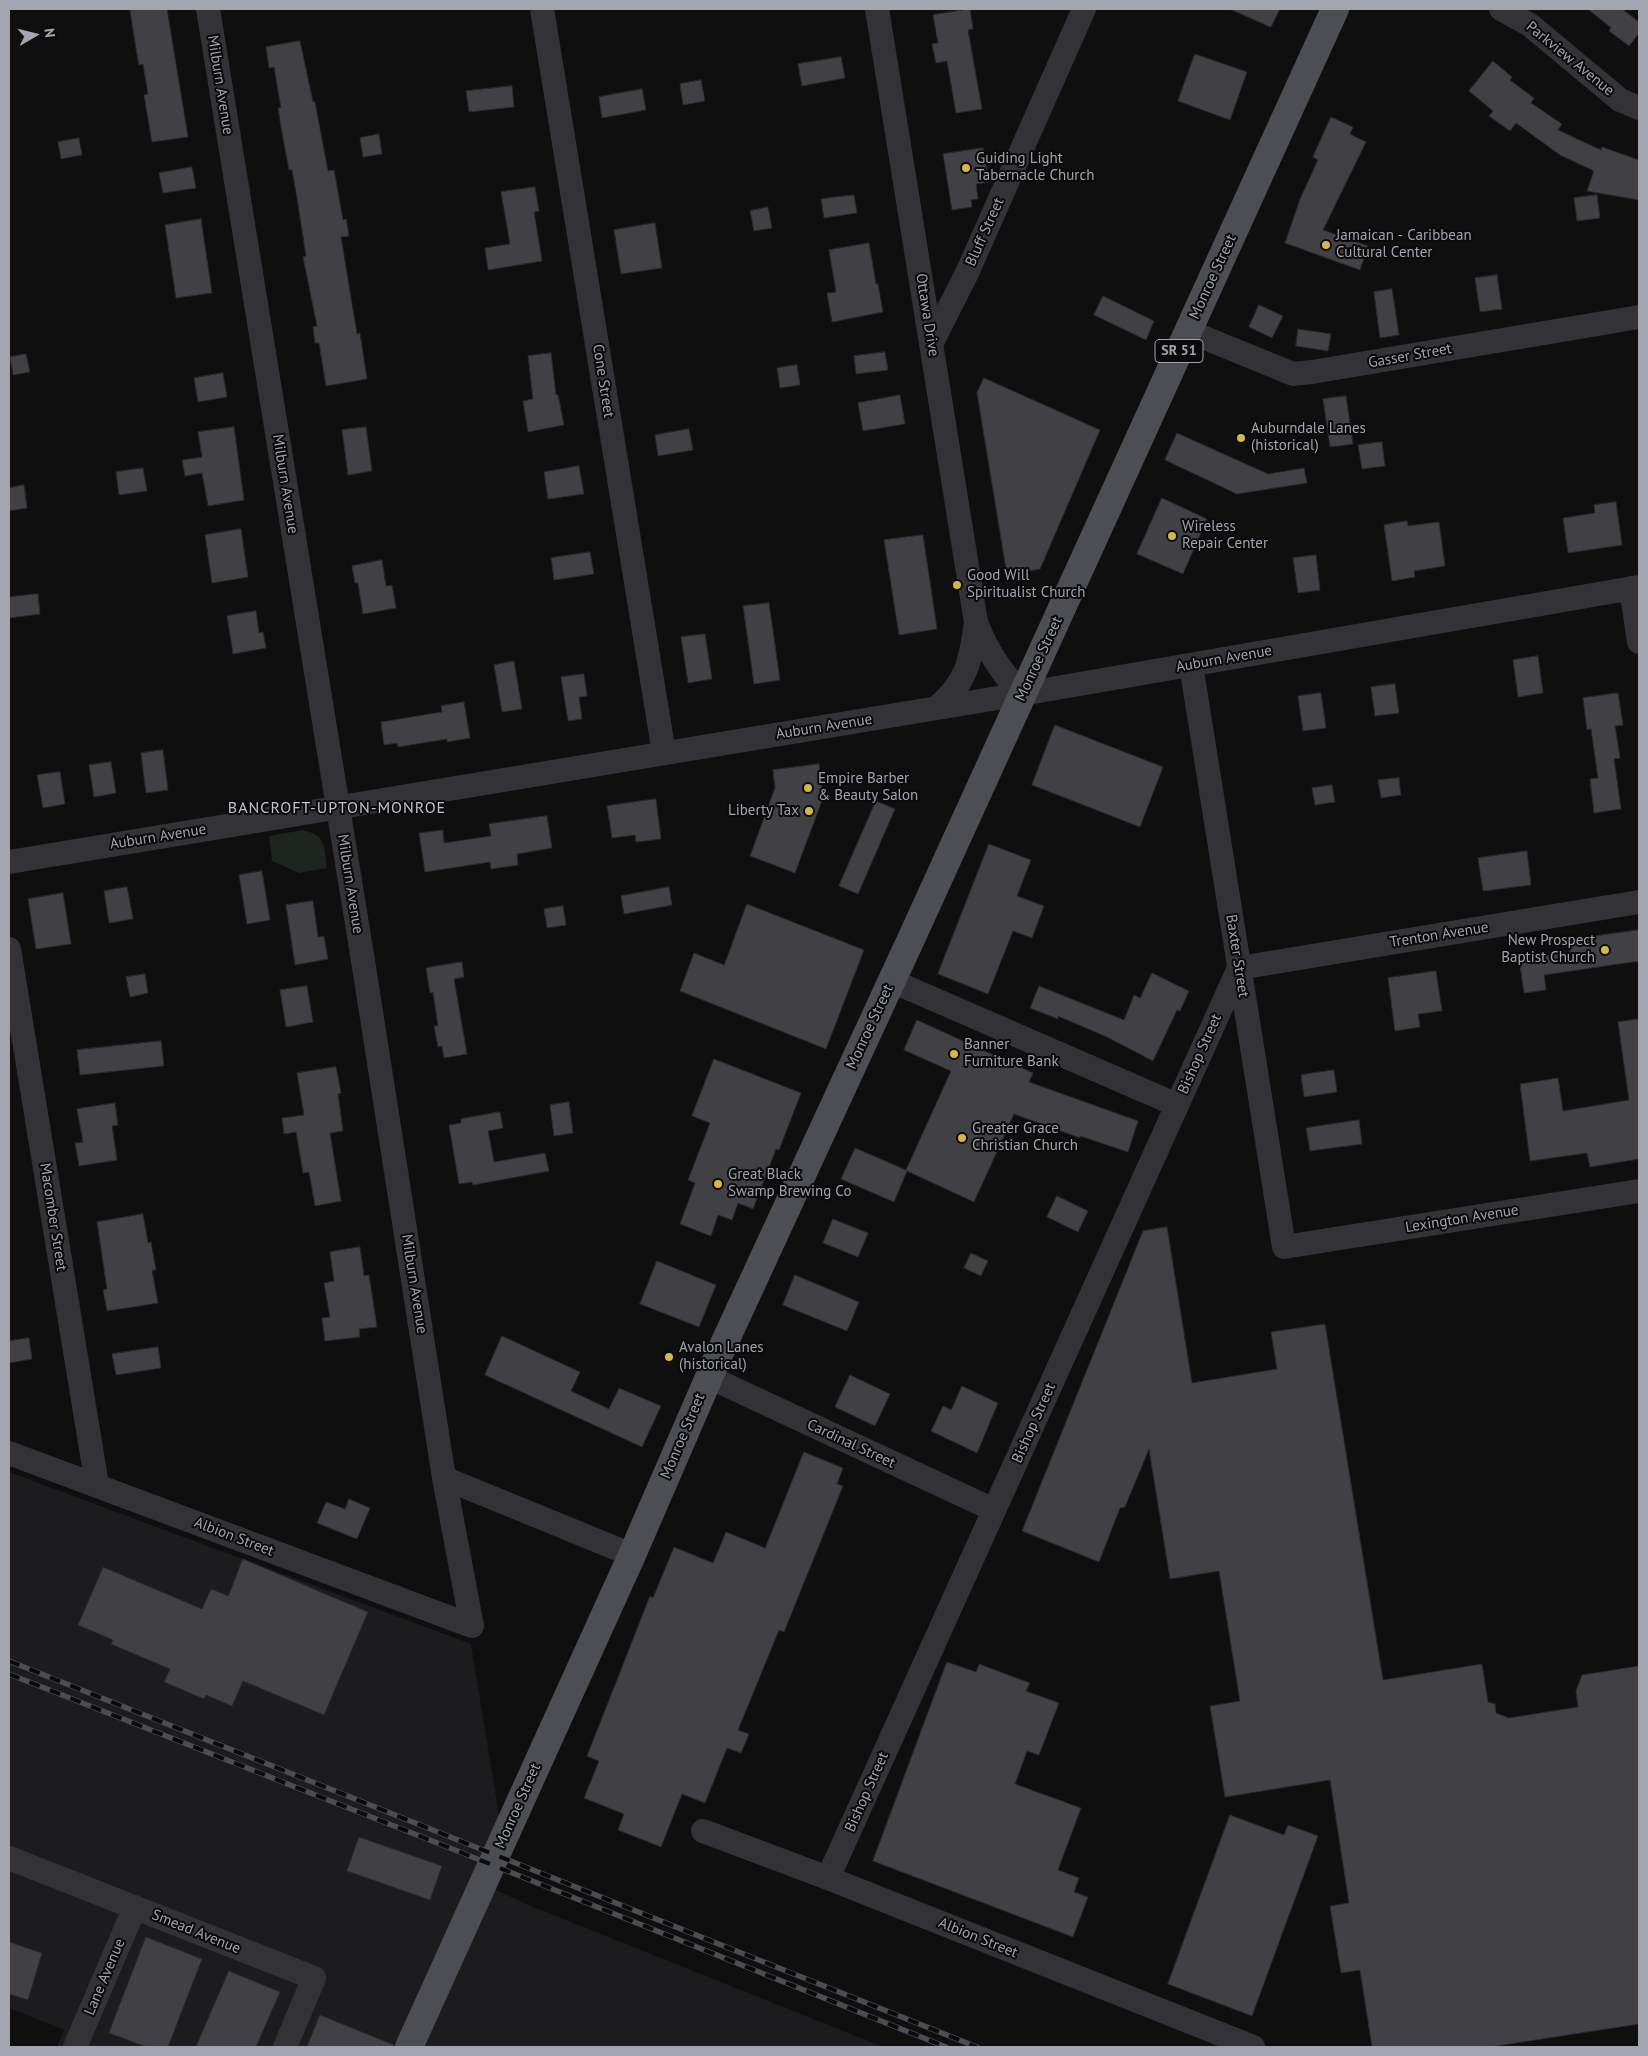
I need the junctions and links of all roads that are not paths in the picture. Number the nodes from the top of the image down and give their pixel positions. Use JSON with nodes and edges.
{"nodes":[{"id":1,"x":208,"y":9,"type":"edge"},
{"id":2,"x":542,"y":9,"type":"edge"},
{"id":3,"x":877,"y":9,"type":"edge"},
{"id":4,"x":1084,"y":9,"type":"edge"},
{"id":5,"x":1335,"y":9,"type":"edge"},
{"id":6,"x":1500,"y":9,"type":"edge"},
{"id":7,"x":1639,"y":108,"type":"edge"},
{"id":8,"x":1639,"y":317,"type":"edge"},
{"id":9,"x":1188,"y":330,"type":"junction"},
{"id":10,"x":932,"y":344,"type":"junction"},
{"id":11,"x":1635,"y":588,"type":"edge"},
{"id":12,"x":976,"y":622,"type":"junction"},
{"id":13,"x":1639,"y":642,"type":"edge"},
{"id":14,"x":1190,"y":665,"type":"junction"},
{"id":15,"x":1022,"y":694,"type":"junction"},
{"id":16,"x":936,"y":708,"type":"junction"},
{"id":17,"x":664,"y":753,"type":"junction"},
{"id":18,"x":338,"y":808,"type":"junction"},
{"id":19,"x":9,"y":862,"type":"edge"},
{"id":20,"x":1639,"y":902,"type":"edge"},
{"id":21,"x":9,"y":949,"type":"edge"},
{"id":22,"x":1239,"y":968,"type":"junction"},
{"id":23,"x":892,"y":981,"type":"junction"},
{"id":24,"x":1177,"y":1105,"type":"junction"},
{"id":25,"x":1639,"y":1191,"type":"edge"},
{"id":26,"x":1284,"y":1247,"type":"joint"},
{"id":27,"x":709,"y":1377,"type":"junction"},
{"id":28,"x":9,"y":1453,"type":"edge"},
{"id":29,"x":444,"y":1478,"type":"junction"},
{"id":30,"x":97,"y":1486,"type":"junction"},
{"id":31,"x":994,"y":1510,"type":"junction"},
{"id":32,"x":632,"y":1555,"type":"junction"},
{"id":33,"x":458,"y":1621,"type":"joint"},
{"id":34,"x":703,"y":1831,"type":"dead end"},
{"id":35,"x":9,"y":1858,"type":"edge"},
{"id":36,"x":828,"y":1878,"type":"junction"},
{"id":37,"x":135,"y":1907,"type":"junction"},
{"id":38,"x":75,"y":2047,"type":"edge"},
{"id":39,"x":285,"y":2047,"type":"edge"},
{"id":40,"x":409,"y":2047,"type":"edge"},
{"id":41,"x":1253,"y":2047,"type":"edge"}],
"edges":[{"from":1,"to":18,"type":"street","name":"Milburn Avenue"},
{"from":2,"to":17,"type":"street","name":"Cone Street"},
{"from":3,"to":10,"type":"street","name":"Ottawa Drive"},
{"from":4,"to":10,"type":"street","name":"Bluff Street"},
{"from":5,"to":9,"type":"main road","name":"Monroe Street","number":"SR 51"},
{"from":6,"to":7,"type":"street","name":"Parkview Avenue"},
{"from":8,"to":9,"type":"street","name":"Gasser Street"},
{"from":9,"to":15,"type":"main road","name":"Monroe Street","number":"SR 51"},
{"from":10,"to":12,"type":"street","name":"Ottawa Drive"},
{"from":11,"to":13,"type":"street"},
{"from":11,"to":14,"type":"street","name":"Auburn Avenue"},
{"from":12,"to":15,"type":"street","name":"Ottawa Drive"},
{"from":12,"to":16,"type":"street","name":"Ottawa Drive"},
{"from":14,"to":15,"type":"street","name":"Auburn Avenue"},
{"from":14,"to":22,"type":"street","name":"Baxter Street"},
{"from":15,"to":16,"type":"street","name":"Auburn Avenue"},
{"from":15,"to":23,"type":"main road","name":"Monroe Street","number":"SR 51"},
{"from":16,"to":17,"type":"street","name":"Auburn Avenue"},
{"from":17,"to":18,"type":"street","name":"Auburn Avenue"},
{"from":18,"to":19,"type":"street","name":"Auburn Avenue"},
{"from":18,"to":29,"type":"street","name":"Milburn Avenue"},
{"from":20,"to":22,"type":"street","name":"Trenton Avenue"},
{"from":21,"to":30,"type":"street","name":"Macomber Street"},
{"from":22,"to":24,"type":"street","name":"Bishop Street"},
{"from":22,"to":26,"type":"street","name":"Baxter Street"},
{"from":23,"to":24,"type":"street"},
{"from":23,"to":27,"type":"main road","name":"Monroe Street","number":"SR 51"},
{"from":24,"to":31,"type":"street","name":"Bishop Street"},
{"from":25,"to":26,"type":"street","name":"Lexington Avenue"},
{"from":27,"to":31,"type":"street","name":"Cardinal Street"},
{"from":27,"to":32,"type":"main road","name":"Monroe Street","number":"SR 51"},
{"from":28,"to":30,"type":"street","name":"Albion Street"},
{"from":29,"to":32,"type":"street"},
{"from":29,"to":33,"type":"street","name":"Milburn Avenue"},
{"from":30,"to":33,"type":"street","name":"Albion Street"},
{"from":31,"to":36,"type":"street","name":"Bishop Street"},
{"from":32,"to":40,"type":"main road","name":"Monroe Street","number":"SR 51"},
{"from":34,"to":36,"type":"street","name":"Albion Street"},
{"from":35,"to":37,"type":"street","name":"Smead Avenue"},
{"from":36,"to":41,"type":"street","name":"Albion Street"},
{"from":37,"to":38,"type":"street","name":"Lane Avenue"},
{"from":37,"to":39,"type":"street","name":"Smead Avenue"}]}
